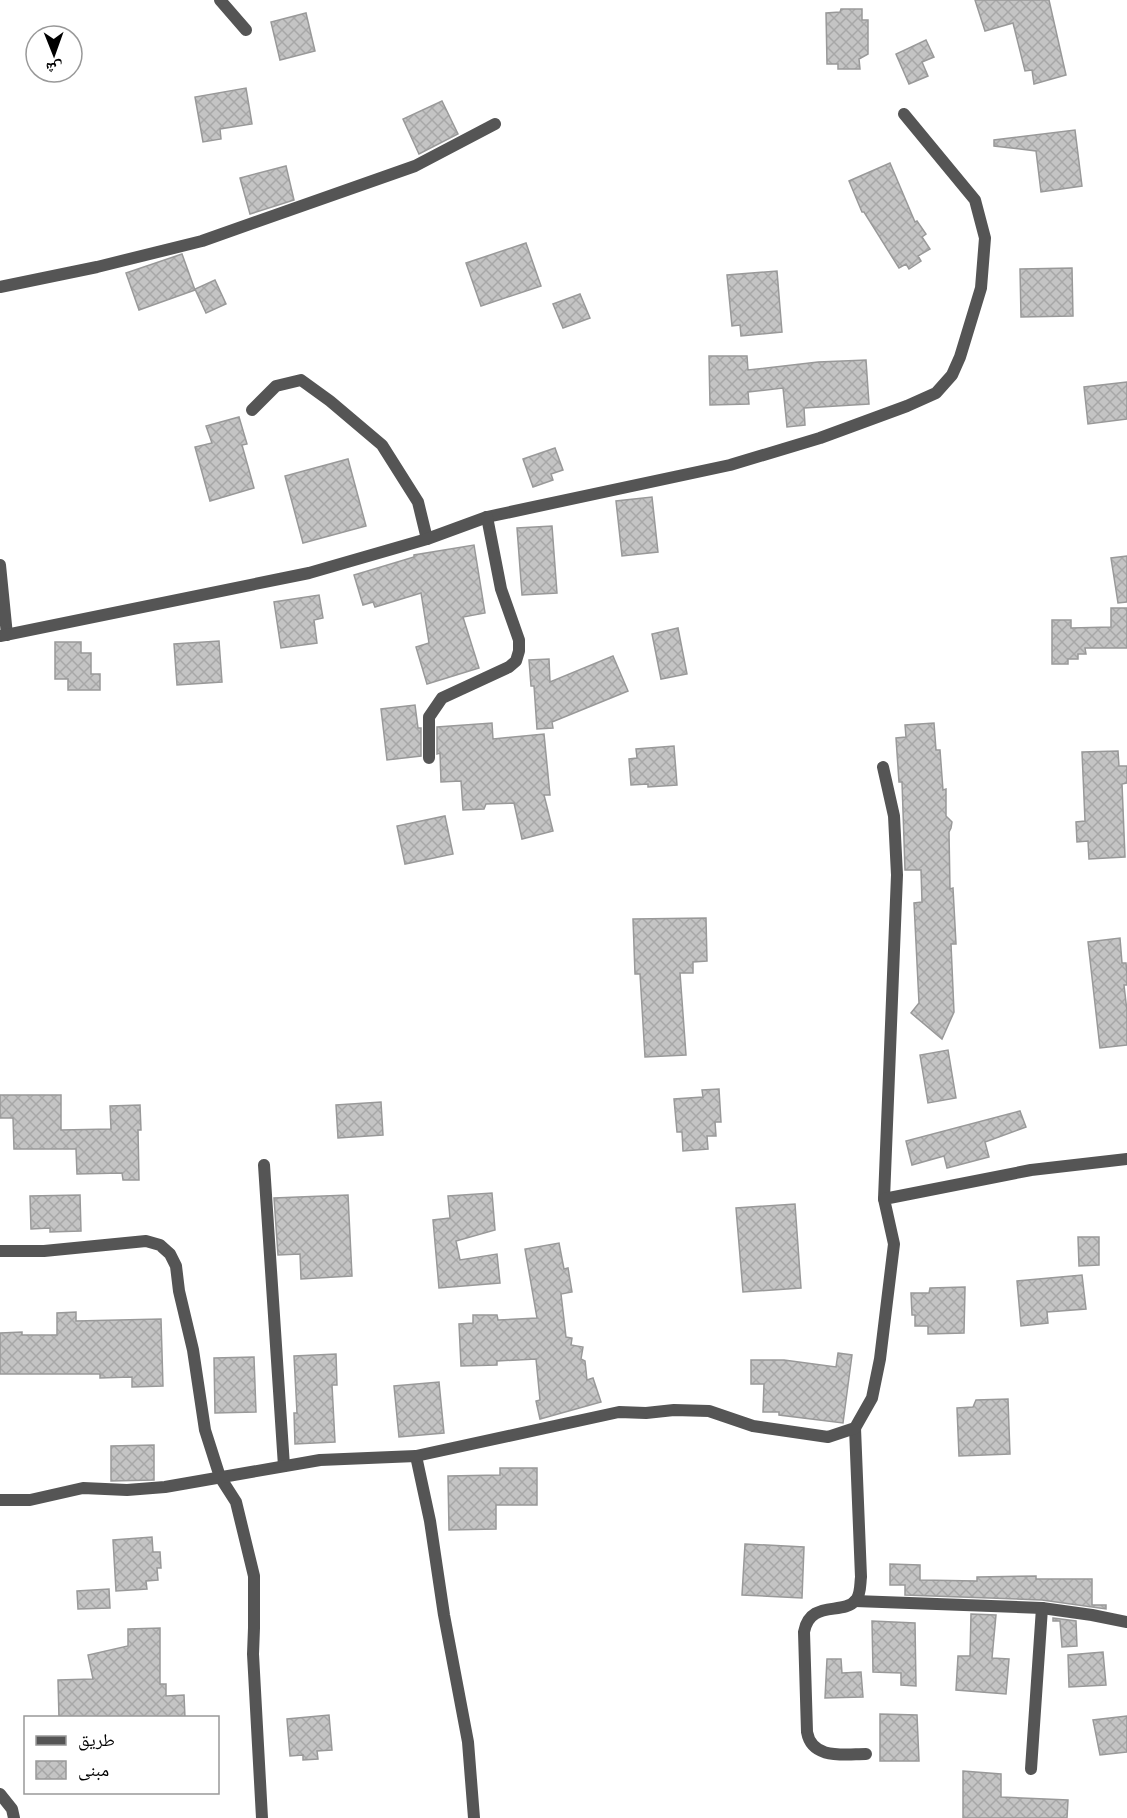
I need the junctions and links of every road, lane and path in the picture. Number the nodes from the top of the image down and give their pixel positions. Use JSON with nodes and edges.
{"nodes":[{"id":1,"x":220,"y":0,"type":"edge"},
{"id":2,"x":246,"y":30,"type":"dead end"},
{"id":3,"x":904,"y":114,"type":"dead end"},
{"id":4,"x":495,"y":124,"type":"dead end"},
{"id":5,"x":0,"y":287,"type":"edge"},
{"id":6,"x":252,"y":410,"type":"dead end"},
{"id":7,"x":487,"y":517,"type":"junction"},
{"id":8,"x":427,"y":539,"type":"junction"},
{"id":9,"x":0,"y":565,"type":"edge"},
{"id":10,"x":3,"y":636,"type":"edge"},
{"id":11,"x":429,"y":758,"type":"dead end"},
{"id":12,"x":883,"y":767,"type":"dead end"},
{"id":13,"x":1127,"y":1159,"type":"edge"},
{"id":14,"x":264,"y":1165,"type":"dead end"},
{"id":15,"x":884,"y":1199,"type":"junction"},
{"id":16,"x":0,"y":1251,"type":"edge"},
{"id":17,"x":855,"y":1428,"type":"junction"},
{"id":18,"x":416,"y":1456,"type":"junction"},
{"id":19,"x":284,"y":1466,"type":"junction"},
{"id":20,"x":220,"y":1477,"type":"junction"},
{"id":21,"x":0,"y":1500,"type":"edge"},
{"id":22,"x":855,"y":1601,"type":"junction"},
{"id":23,"x":1042,"y":1608,"type":"junction"},
{"id":24,"x":1127,"y":1622,"type":"edge"},
{"id":25,"x":866,"y":1754,"type":"dead end"},
{"id":26,"x":1032,"y":1769,"type":"dead end"},
{"id":27,"x":0,"y":1794,"type":"edge"},
{"id":28,"x":14,"y":1818,"type":"edge"},
{"id":29,"x":262,"y":1818,"type":"edge"},
{"id":30,"x":474,"y":1818,"type":"edge"}],
"edges":[{"from":1,"to":2,"type":"street"},
{"from":3,"to":7,"type":"street"},
{"from":4,"to":5,"type":"street"},
{"from":6,"to":8,"type":"street"},
{"from":7,"to":8,"type":"street"},
{"from":7,"to":11,"type":"street"},
{"from":8,"to":10,"type":"street"},
{"from":9,"to":10,"type":"street"},
{"from":12,"to":15,"type":"street"},
{"from":13,"to":15,"type":"street"},
{"from":14,"to":19,"type":"street"},
{"from":15,"to":17,"type":"street"},
{"from":16,"to":20,"type":"street"},
{"from":17,"to":18,"type":"street"},
{"from":17,"to":22,"type":"street"},
{"from":18,"to":19,"type":"street"},
{"from":18,"to":30,"type":"street"},
{"from":19,"to":20,"type":"street"},
{"from":20,"to":21,"type":"street"},
{"from":20,"to":29,"type":"street"},
{"from":22,"to":23,"type":"street"},
{"from":22,"to":25,"type":"street"},
{"from":23,"to":24,"type":"street"},
{"from":23,"to":26,"type":"street"},
{"from":27,"to":28,"type":"street"}]}
